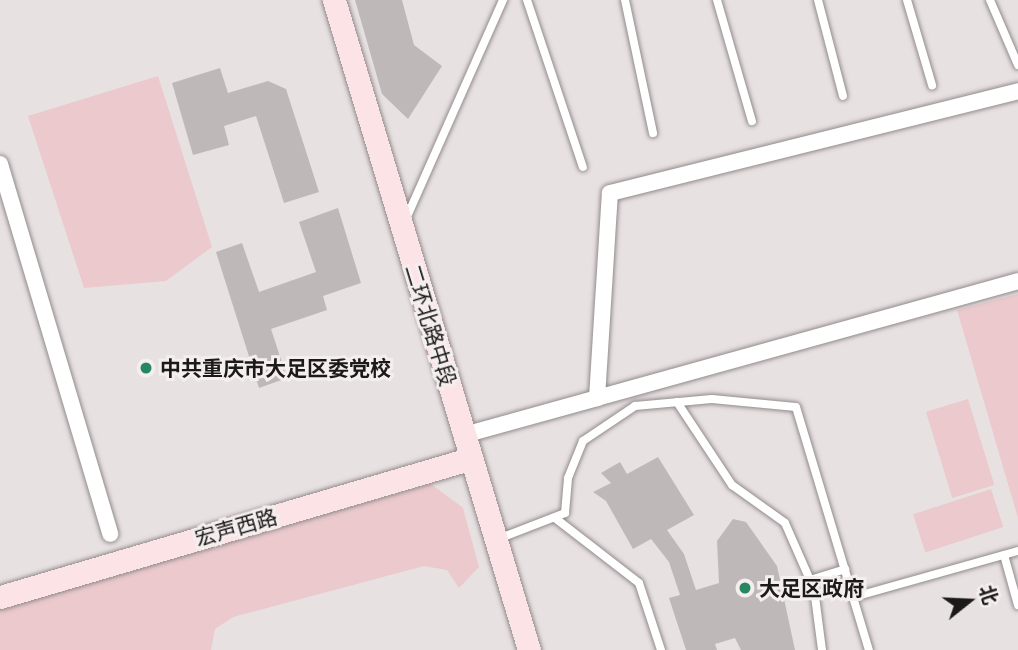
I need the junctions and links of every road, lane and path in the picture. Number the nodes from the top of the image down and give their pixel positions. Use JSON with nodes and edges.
{"nodes":[{"id":1,"x":334,"y":0,"type":"edge"},
{"id":2,"x":503,"y":0,"type":"edge"},
{"id":3,"x":527,"y":0,"type":"edge"},
{"id":4,"x":625,"y":0,"type":"edge"},
{"id":5,"x":717,"y":0,"type":"edge"},
{"id":6,"x":818,"y":0,"type":"edge"},
{"id":7,"x":907,"y":0,"type":"edge"},
{"id":8,"x":990,"y":0,"type":"edge"},
{"id":9,"x":1018,"y":65,"type":"edge"},
{"id":10,"x":932,"y":85,"type":"dead end"},
{"id":11,"x":1018,"y":91,"type":"edge"},
{"id":12,"x":843,"y":96,"type":"dead end"},
{"id":13,"x":752,"y":121,"type":"dead end"},
{"id":14,"x":653,"y":133,"type":"dead end"},
{"id":15,"x":0,"y":164,"type":"edge"},
{"id":16,"x":583,"y":167,"type":"dead end"},
{"id":17,"x":402,"y":228,"type":"junction"},
{"id":18,"x":1018,"y":281,"type":"edge"},
{"id":19,"x":597,"y":398,"type":"junction"},
{"id":20,"x":677,"y":402,"type":"junction"},
{"id":21,"x":464,"y":435,"type":"junction"},
{"id":22,"x":471,"y":458,"type":"junction"},
{"id":23,"x":555,"y":519,"type":"junction"},
{"id":24,"x":110,"y":534,"type":"dead end"},
{"id":25,"x":496,"y":540,"type":"junction"},
{"id":26,"x":1018,"y":551,"type":"edge"},
{"id":27,"x":1004,"y":555,"type":"junction"},
{"id":28,"x":845,"y":569,"type":"junction"},
{"id":29,"x":810,"y":580,"type":"junction"},
{"id":30,"x":0,"y":597,"type":"edge"},
{"id":31,"x":853,"y":597,"type":"junction"},
{"id":32,"x":1018,"y":605,"type":"edge"},
{"id":33,"x":529,"y":650,"type":"edge"},
{"id":34,"x":661,"y":650,"type":"edge"},
{"id":35,"x":822,"y":650,"type":"edge"},
{"id":36,"x":869,"y":650,"type":"edge"}],
"edges":[{"from":1,"to":17,"type":"main road","name":"二环北路中段"},
{"from":2,"to":17,"type":"lane"},
{"from":3,"to":16,"type":"lane"},
{"from":4,"to":14,"type":"lane"},
{"from":5,"to":13,"type":"lane"},
{"from":6,"to":12,"type":"lane"},
{"from":7,"to":10,"type":"lane"},
{"from":8,"to":9,"type":"lane"},
{"from":11,"to":19,"type":"street"},
{"from":15,"to":24,"type":"street"},
{"from":17,"to":21,"type":"main road","name":"二环北路中段"},
{"from":18,"to":19,"type":"street"},
{"from":19,"to":21,"type":"street"},
{"from":20,"to":23,"type":"lane"},
{"from":20,"to":28,"type":"lane"},
{"from":20,"to":29,"type":"lane"},
{"from":21,"to":22,"type":"main road","name":"二环北路中段"},
{"from":22,"to":25,"type":"main road","name":"二环北路中段"},
{"from":22,"to":30,"type":"main road","name":"宏声西路"},
{"from":23,"to":25,"type":"lane"},
{"from":23,"to":34,"type":"lane"},
{"from":25,"to":33,"type":"main road","name":"二环北路中段"},
{"from":26,"to":27,"type":"lane"},
{"from":27,"to":31,"type":"lane"},
{"from":27,"to":32,"type":"lane"},
{"from":28,"to":29,"type":"lane"},
{"from":28,"to":31,"type":"lane"},
{"from":29,"to":35,"type":"lane"},
{"from":31,"to":36,"type":"lane"}]}
